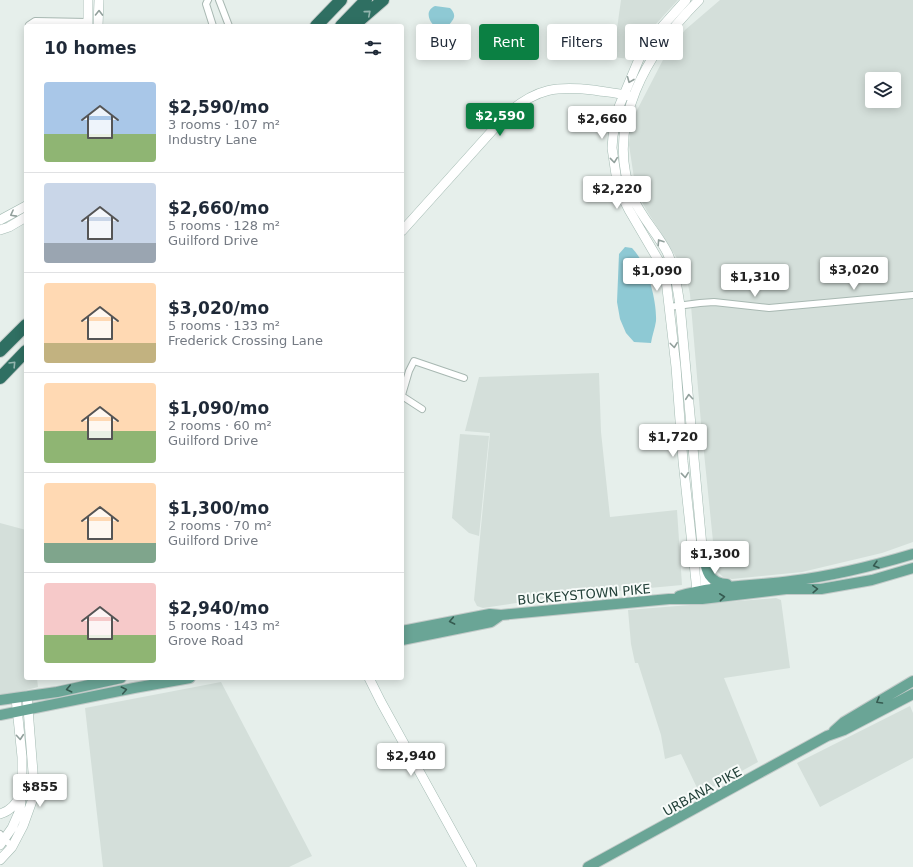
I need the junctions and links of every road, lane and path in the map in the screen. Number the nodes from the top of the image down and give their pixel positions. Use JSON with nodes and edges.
{"nodes":[{"id":1,"x":88,"y":0,"type":"edge"},
{"id":2,"x":99,"y":0,"type":"edge"},
{"id":3,"x":208,"y":0,"type":"edge"},
{"id":4,"x":219,"y":0,"type":"edge"},
{"id":5,"x":341,"y":0,"type":"edge"},
{"id":6,"x":366,"y":0,"type":"edge"},
{"id":7,"x":383,"y":0,"type":"edge"},
{"id":8,"x":686,"y":0,"type":"edge"},
{"id":9,"x":699,"y":0,"type":"edge"},
{"id":10,"x":30,"y":24,"type":"edge"},
{"id":11,"x":88,"y":24,"type":"edge"},
{"id":12,"x":98,"y":24,"type":"edge"},
{"id":13,"x":212,"y":24,"type":"edge"},
{"id":14,"x":228,"y":24,"type":"edge"},
{"id":15,"x":318,"y":24,"type":"edge"},
{"id":16,"x":343,"y":24,"type":"edge"},
{"id":17,"x":355,"y":24,"type":"edge"},
{"id":18,"x":629,"y":96,"type":"junction"},
{"id":19,"x":24,"y":207,"type":"edge"},
{"id":20,"x":24,"y":218,"type":"edge"},
{"id":21,"x":0,"y":220,"type":"edge"},
{"id":22,"x":404,"y":229,"type":"edge"},
{"id":23,"x":0,"y":230,"type":"edge"},
{"id":24,"x":913,"y":295,"type":"edge"},
{"id":25,"x":680,"y":305,"type":"junction"},
{"id":26,"x":669,"y":307,"type":"junction"},
{"id":27,"x":24,"y":327,"type":"edge"},
{"id":28,"x":0,"y":351,"type":"edge"},
{"id":29,"x":24,"y":353,"type":"edge"},
{"id":30,"x":0,"y":378,"type":"edge"},
{"id":31,"x":464,"y":378,"type":"dead end"},
{"id":32,"x":404,"y":389,"type":"edge"},
{"id":33,"x":404,"y":397,"type":"edge"},
{"id":34,"x":422,"y":409,"type":"dead end"},
{"id":35,"x":702,"y":548,"type":"junction"},
{"id":36,"x":913,"y":554,"type":"edge"},
{"id":37,"x":913,"y":568,"type":"edge"},
{"id":38,"x":749,"y":585,"type":"junction"},
{"id":39,"x":702,"y":593,"type":"junction"},
{"id":40,"x":501,"y":615,"type":"junction"},
{"id":41,"x":404,"y":631,"type":"edge"},
{"id":42,"x":404,"y":640,"type":"edge"},
{"id":43,"x":112,"y":680,"type":"edge"},
{"id":44,"x":179,"y":680,"type":"edge"},
{"id":45,"x":370,"y":680,"type":"edge"},
{"id":46,"x":913,"y":681,"type":"edge"},
{"id":47,"x":913,"y":694,"type":"edge"},
{"id":48,"x":27,"y":696,"type":"junction"},
{"id":49,"x":16,"y":698,"type":"junction"},
{"id":50,"x":0,"y":700,"type":"edge"},
{"id":51,"x":28,"y":710,"type":"junction"},
{"id":52,"x":18,"y":712,"type":"junction"},
{"id":53,"x":0,"y":715,"type":"edge"},
{"id":54,"x":827,"y":736,"type":"junction"},
{"id":55,"x":22,"y":791,"type":"junction"},
{"id":56,"x":0,"y":814,"type":"edge"},
{"id":57,"x":1,"y":842,"type":"edge"},
{"id":58,"x":10,"y":850,"type":"junction"},
{"id":59,"x":0,"y":860,"type":"edge"},
{"id":60,"x":472,"y":867,"type":"edge"},
{"id":61,"x":588,"y":867,"type":"edge"}],
"edges":[{"from":1,"to":11,"type":"main road"},
{"from":12,"to":2,"type":"main road","one_way":true},
{"from":3,"to":13,"type":"street"},
{"from":4,"to":14,"type":"street"},
{"from":5,"to":15,"type":"highway"},
{"from":6,"to":16,"type":"highway"},
{"from":17,"to":7,"type":"highway","one_way":true},
{"from":8,"to":18,"type":"main road","one_way":true},
{"from":9,"to":18,"type":"main road"},
{"from":10,"to":11,"type":"street"},
{"from":18,"to":22,"type":"main road"},
{"from":25,"to":18,"type":"main road","one_way":true},
{"from":18,"to":26,"type":"main road","one_way":true},
{"from":19,"to":21,"type":"main road","one_way":true},
{"from":20,"to":23,"type":"main road"},
{"from":24,"to":25,"type":"street"},
{"from":25,"to":26,"type":"street"},
{"from":35,"to":25,"type":"main road","one_way":true},
{"from":26,"to":39,"type":"main road","one_way":true},
{"from":27,"to":28,"type":"highway"},
{"from":30,"to":29,"type":"highway","one_way":true},
{"from":31,"to":32,"type":"street"},
{"from":33,"to":34,"type":"street"},
{"from":35,"to":38,"type":"main road"},
{"from":35,"to":39,"type":"main road"},
{"from":36,"to":38,"type":"main road","name":"BUCKEYSTOWN PIKE","one_way":true},
{"from":39,"to":37,"type":"main road","name":"BUCKEYSTOWN PIKE","one_way":true},
{"from":38,"to":39,"type":"main road","name":"BUCKEYSTOWN PIKE"},
{"from":39,"to":40,"type":"main road","name":"BUCKEYSTOWN PIKE"},
{"from":40,"to":41,"type":"main road","name":"BUCKEYSTOWN PIKE","one_way":true},
{"from":40,"to":42,"type":"main road","name":"BUCKEYSTOWN PIKE"},
{"from":43,"to":48,"type":"main road","one_way":true},
{"from":51,"to":44,"type":"main road","one_way":true},
{"from":45,"to":60,"type":"main road"},
{"from":46,"to":54,"type":"main road","name":"URBANA PIKE","one_way":true},
{"from":47,"to":54,"type":"main road","name":"URBANA PIKE"},
{"from":48,"to":49,"type":"main road"},
{"from":48,"to":51,"type":"main road"},
{"from":49,"to":50,"type":"main road"},
{"from":49,"to":52,"type":"main road"},
{"from":51,"to":52,"type":"main road"},
{"from":51,"to":58,"type":"main road"},
{"from":52,"to":53,"type":"main road"},
{"from":52,"to":55,"type":"main road","one_way":true},
{"from":54,"to":61,"type":"main road","name":"URBANA PIKE"},
{"from":55,"to":56,"type":"main road"},
{"from":55,"to":57,"type":"main road"},
{"from":57,"to":58,"type":"street"},
{"from":58,"to":59,"type":"main road"}]}
